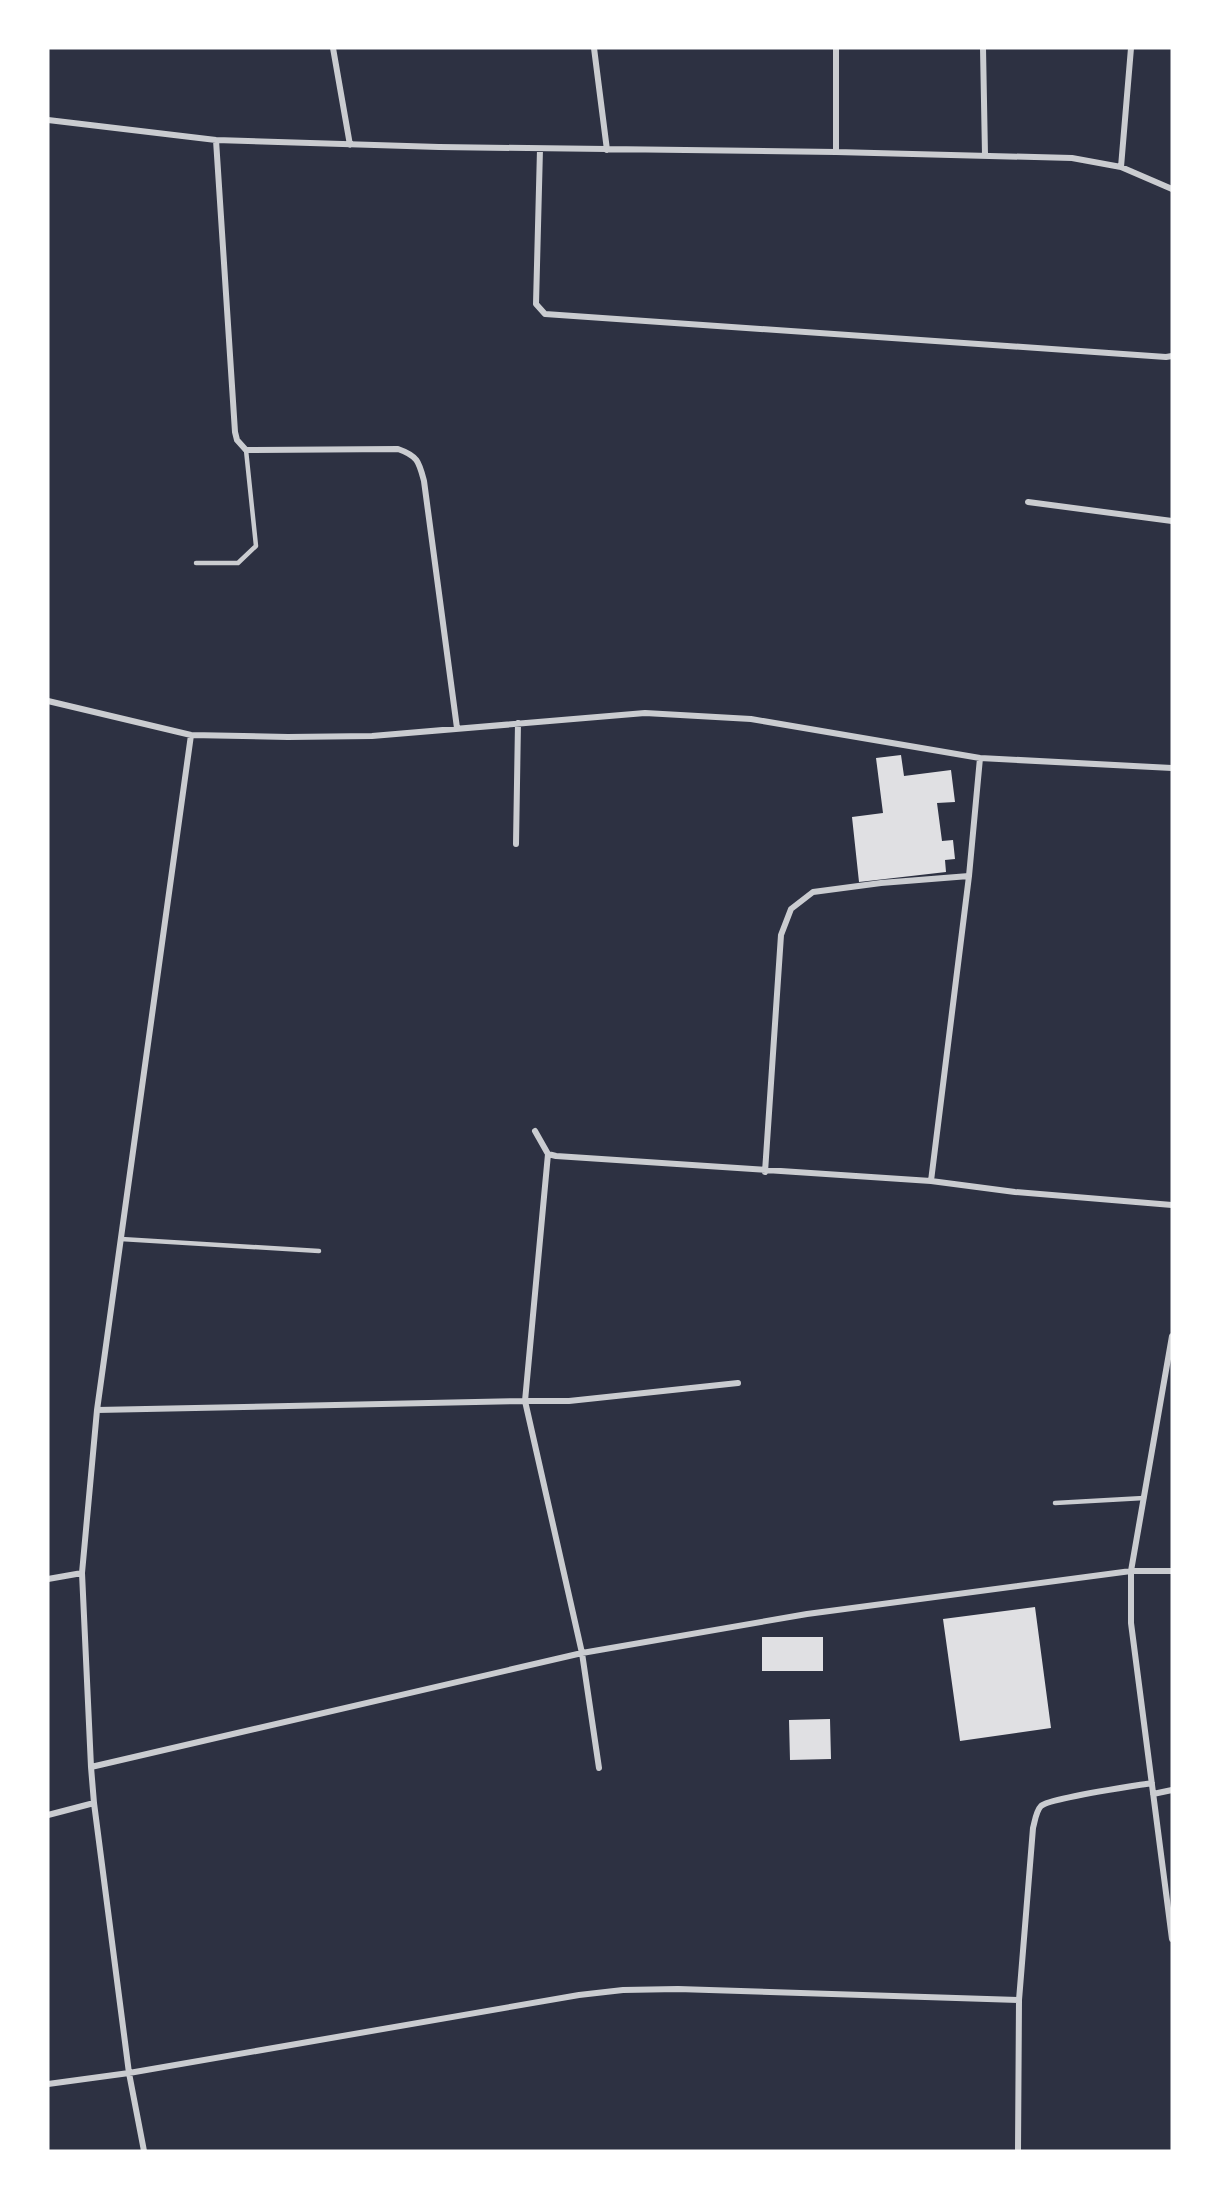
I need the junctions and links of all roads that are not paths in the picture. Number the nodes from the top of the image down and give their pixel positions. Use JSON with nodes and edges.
{"nodes":[{"id":1,"x":333,"y":48,"type":"edge"},
{"id":2,"x":594,"y":48,"type":"edge"},
{"id":3,"x":836,"y":48,"type":"edge"},
{"id":4,"x":983,"y":48,"type":"edge"},
{"id":5,"x":1131,"y":48,"type":"edge"},
{"id":6,"x":48,"y":120,"type":"edge"},
{"id":7,"x":216,"y":140,"type":"junction"},
{"id":8,"x":350,"y":145,"type":"junction"},
{"id":9,"x":540,"y":149,"type":"junction"},
{"id":10,"x":607,"y":150,"type":"junction"},
{"id":11,"x":836,"y":152,"type":"junction"},
{"id":12,"x":985,"y":155,"type":"junction"},
{"id":13,"x":1121,"y":167,"type":"junction"},
{"id":14,"x":1172,"y":189,"type":"edge"},
{"id":15,"x":1172,"y":356,"type":"edge"},
{"id":16,"x":246,"y":450,"type":"junction"},
{"id":17,"x":1028,"y":502,"type":"dead end"},
{"id":18,"x":1172,"y":520,"type":"edge"},
{"id":19,"x":196,"y":563,"type":"dead end"},
{"id":20,"x":48,"y":701,"type":"edge"},
{"id":21,"x":518,"y":723,"type":"junction"},
{"id":22,"x":457,"y":728,"type":"junction"},
{"id":23,"x":191,"y":735,"type":"junction"},
{"id":24,"x":980,"y":758,"type":"junction"},
{"id":25,"x":1172,"y":768,"type":"edge"},
{"id":26,"x":516,"y":843,"type":"dead end"},
{"id":27,"x":969,"y":876,"type":"junction"},
{"id":28,"x":535,"y":1131,"type":"dead end"},
{"id":29,"x":548,"y":1154,"type":"junction"},
{"id":30,"x":765,"y":1172,"type":"junction"},
{"id":31,"x":931,"y":1181,"type":"junction"},
{"id":32,"x":1172,"y":1206,"type":"edge"},
{"id":33,"x":121,"y":1239,"type":"junction"},
{"id":34,"x":319,"y":1251,"type":"dead end"},
{"id":35,"x":1172,"y":1336,"type":"edge"},
{"id":36,"x":738,"y":1383,"type":"dead end"},
{"id":37,"x":525,"y":1401,"type":"junction"},
{"id":38,"x":97,"y":1410,"type":"junction"},
{"id":39,"x":1144,"y":1498,"type":"junction"},
{"id":40,"x":1056,"y":1503,"type":"dead end"},
{"id":41,"x":1131,"y":1571,"type":"junction"},
{"id":42,"x":1172,"y":1571,"type":"edge"},
{"id":43,"x":82,"y":1573,"type":"junction"},
{"id":44,"x":48,"y":1579,"type":"edge"},
{"id":45,"x":582,"y":1653,"type":"junction"},
{"id":46,"x":91,"y":1767,"type":"junction"},
{"id":47,"x":599,"y":1768,"type":"dead end"},
{"id":48,"x":1152,"y":1783,"type":"junction"},
{"id":49,"x":1172,"y":1790,"type":"edge"},
{"id":50,"x":1153,"y":1794,"type":"junction"},
{"id":51,"x":93,"y":1803,"type":"junction"},
{"id":52,"x":48,"y":1815,"type":"edge"},
{"id":53,"x":1172,"y":1939,"type":"edge"},
{"id":54,"x":1020,"y":2000,"type":"junction"},
{"id":55,"x":129,"y":2073,"type":"junction"},
{"id":56,"x":48,"y":2084,"type":"edge"},
{"id":57,"x":144,"y":2151,"type":"edge"},
{"id":58,"x":1017,"y":2151,"type":"edge"}],
"edges":[{"from":1,"to":8,"type":"street"},
{"from":2,"to":10,"type":"street"},
{"from":3,"to":11,"type":"street"},
{"from":4,"to":12,"type":"street"},
{"from":5,"to":13,"type":"street"},
{"from":6,"to":7,"type":"street"},
{"from":7,"to":8,"type":"street"},
{"from":7,"to":16,"type":"street"},
{"from":8,"to":9,"type":"street"},
{"from":9,"to":10,"type":"street"},
{"from":9,"to":15,"type":"street"},
{"from":10,"to":11,"type":"street"},
{"from":11,"to":12,"type":"street"},
{"from":12,"to":13,"type":"street"},
{"from":13,"to":14,"type":"street"},
{"from":16,"to":19,"type":"lane"},
{"from":16,"to":22,"type":"street"},
{"from":17,"to":18,"type":"street"},
{"from":20,"to":23,"type":"street"},
{"from":21,"to":22,"type":"street"},
{"from":21,"to":24,"type":"street"},
{"from":21,"to":26,"type":"street"},
{"from":22,"to":23,"type":"street"},
{"from":23,"to":33,"type":"street"},
{"from":24,"to":25,"type":"street"},
{"from":24,"to":27,"type":"street"},
{"from":27,"to":30,"type":"street"},
{"from":27,"to":31,"type":"street"},
{"from":28,"to":29,"type":"street"},
{"from":29,"to":30,"type":"street"},
{"from":29,"to":37,"type":"street"},
{"from":30,"to":31,"type":"street"},
{"from":31,"to":32,"type":"street"},
{"from":33,"to":34,"type":"lane"},
{"from":33,"to":38,"type":"street"},
{"from":35,"to":39,"type":"street"},
{"from":36,"to":37,"type":"street"},
{"from":37,"to":38,"type":"street"},
{"from":37,"to":45,"type":"street"},
{"from":38,"to":43,"type":"street"},
{"from":39,"to":40,"type":"lane"},
{"from":39,"to":41,"type":"street"},
{"from":41,"to":42,"type":"street"},
{"from":41,"to":45,"type":"street"},
{"from":41,"to":48,"type":"street"},
{"from":43,"to":44,"type":"street"},
{"from":43,"to":46,"type":"street"},
{"from":45,"to":46,"type":"street"},
{"from":45,"to":47,"type":"street"},
{"from":46,"to":51,"type":"street"},
{"from":48,"to":50,"type":"street"},
{"from":48,"to":54,"type":"street"},
{"from":49,"to":50,"type":"street"},
{"from":50,"to":53,"type":"street"},
{"from":51,"to":52,"type":"street"},
{"from":51,"to":55,"type":"street"},
{"from":54,"to":55,"type":"street"},
{"from":54,"to":58,"type":"street"},
{"from":55,"to":56,"type":"street"},
{"from":55,"to":57,"type":"street"}]}
